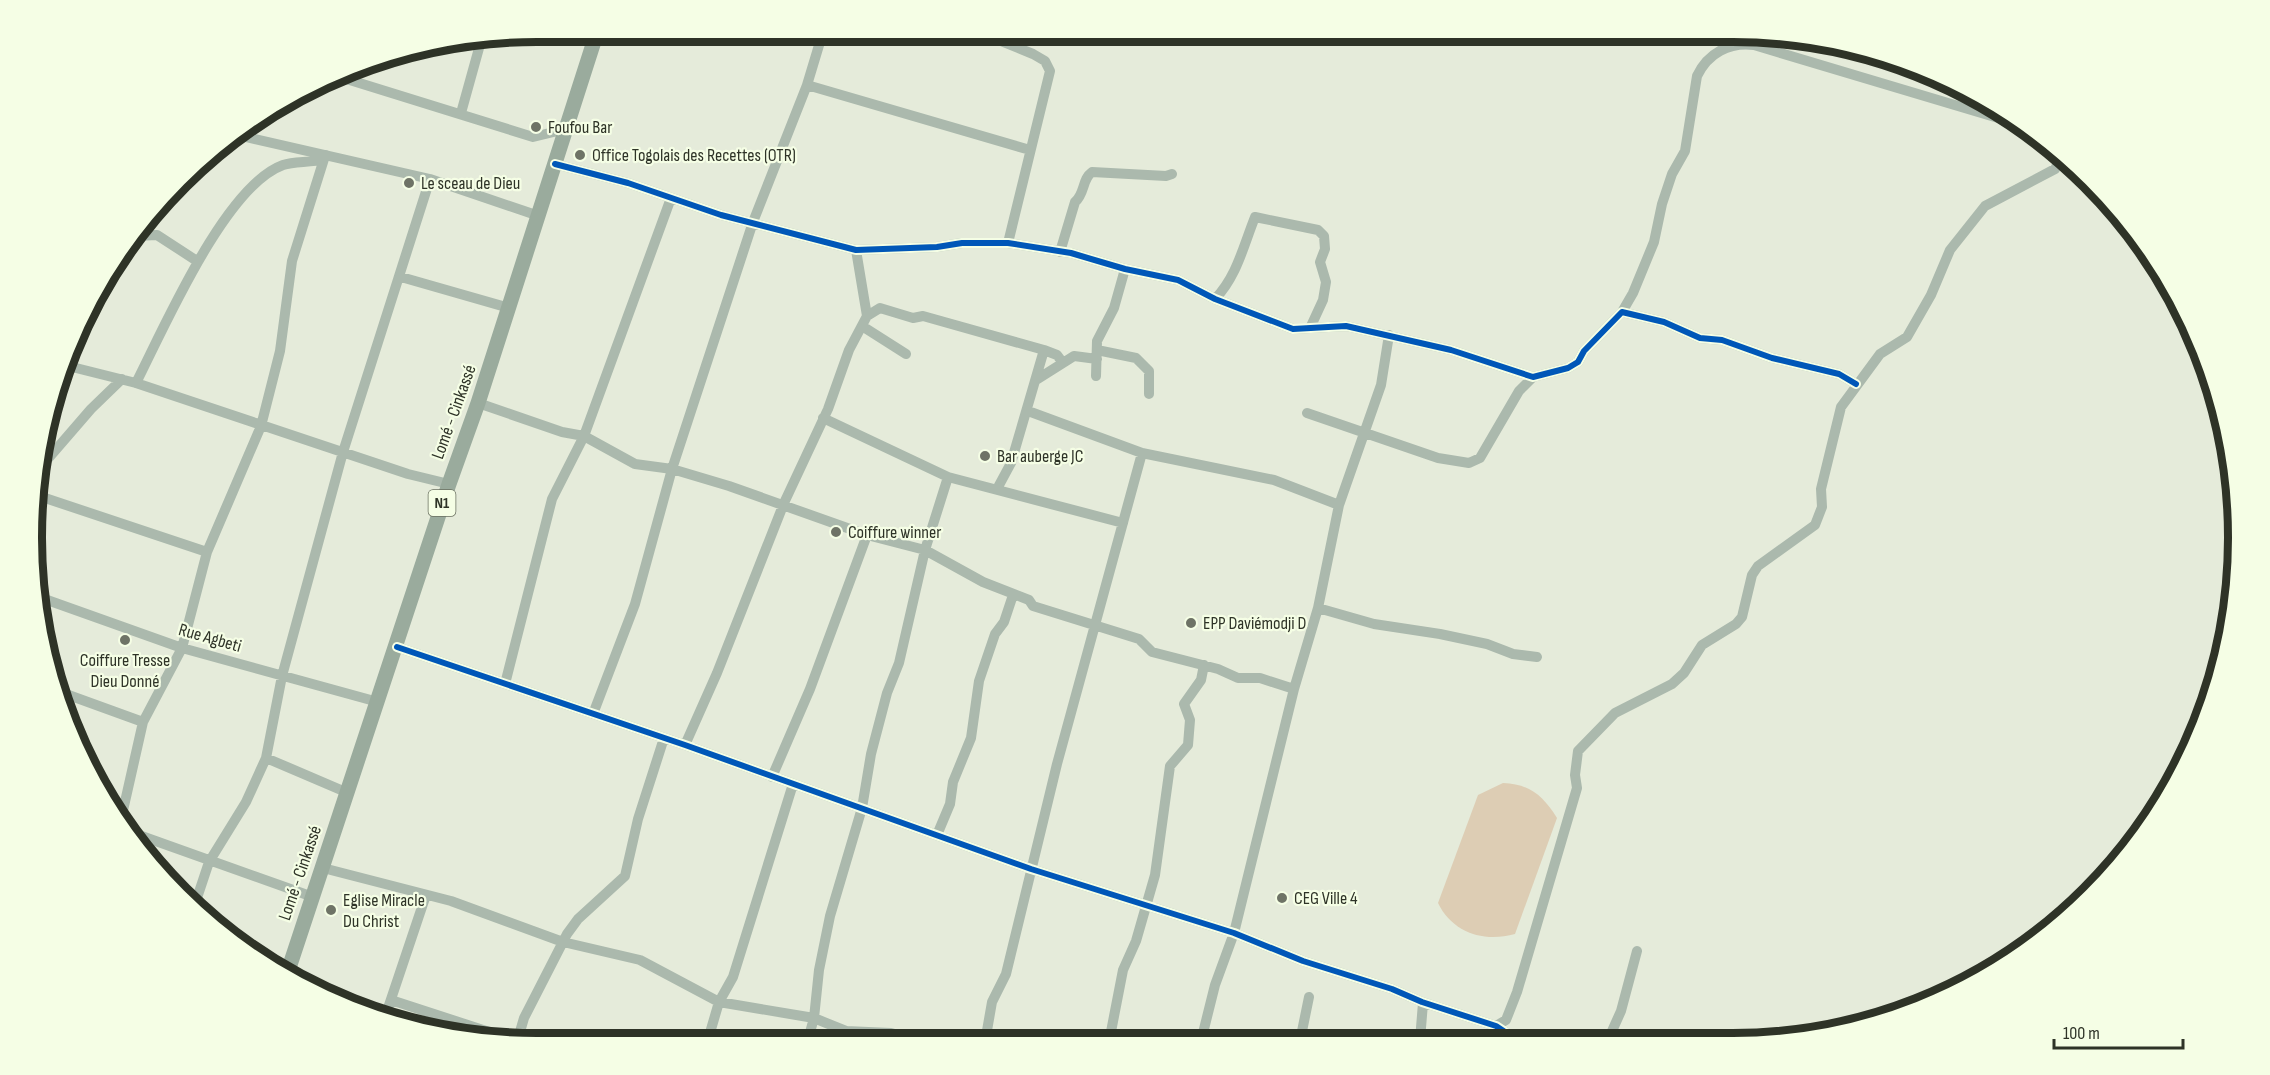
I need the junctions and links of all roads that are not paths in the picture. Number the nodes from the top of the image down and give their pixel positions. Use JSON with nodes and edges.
{"nodes":[{"id":1,"x":594,"y":42,"type":"edge"},
{"id":2,"x":820,"y":42,"type":"edge"},
{"id":3,"x":1002,"y":42,"type":"edge"},
{"id":4,"x":480,"y":45,"type":"edge"},
{"id":5,"x":349,"y":80,"type":"edge"},
{"id":6,"x":807,"y":85,"type":"junction"},
{"id":7,"x":461,"y":113,"type":"junction"},
{"id":8,"x":1993,"y":117,"type":"edge"},
{"id":9,"x":566,"y":129,"type":"junction"},
{"id":10,"x":246,"y":137,"type":"edge"},
{"id":11,"x":1030,"y":150,"type":"junction"},
{"id":12,"x":325,"y":157,"type":"junction"},
{"id":13,"x":555,"y":164,"type":"junction"},
{"id":14,"x":2058,"y":164,"type":"edge"},
{"id":15,"x":1172,"y":174,"type":"dead end"},
{"id":16,"x":430,"y":178,"type":"junction"},
{"id":17,"x":670,"y":198,"type":"junction"},
{"id":18,"x":539,"y":216,"type":"junction"},
{"id":19,"x":753,"y":224,"type":"junction"},
{"id":20,"x":144,"y":236,"type":"edge"},
{"id":21,"x":1008,"y":243,"type":"junction"},
{"id":22,"x":856,"y":250,"type":"junction"},
{"id":23,"x":1060,"y":252,"type":"junction"},
{"id":24,"x":197,"y":261,"type":"junction"},
{"id":25,"x":1125,"y":269,"type":"junction"},
{"id":26,"x":401,"y":277,"type":"junction"},
{"id":27,"x":1215,"y":299,"type":"junction"},
{"id":28,"x":510,"y":308,"type":"junction"},
{"id":29,"x":1622,"y":312,"type":"junction"},
{"id":30,"x":864,"y":321,"type":"junction"},
{"id":31,"x":1311,"y":326,"type":"junction"},
{"id":32,"x":1389,"y":335,"type":"junction"},
{"id":33,"x":1044,"y":350,"type":"junction"},
{"id":34,"x":906,"y":354,"type":"dead end"},
{"id":35,"x":1097,"y":354,"type":"junction"},
{"id":36,"x":1063,"y":363,"type":"junction"},
{"id":37,"x":72,"y":367,"type":"edge"},
{"id":38,"x":1096,"y":376,"type":"dead end"},
{"id":39,"x":1533,"y":377,"type":"junction"},
{"id":40,"x":122,"y":379,"type":"junction"},
{"id":41,"x":1036,"y":380,"type":"junction"},
{"id":42,"x":136,"y":383,"type":"junction"},
{"id":43,"x":1856,"y":384,"type":"junction"},
{"id":44,"x":1149,"y":394,"type":"dead end"},
{"id":45,"x":478,"y":403,"type":"junction"},
{"id":46,"x":1028,"y":411,"type":"junction"},
{"id":47,"x":1307,"y":413,"type":"dead end"},
{"id":48,"x":823,"y":418,"type":"junction"},
{"id":49,"x":261,"y":426,"type":"junction"},
{"id":50,"x":1364,"y":431,"type":"junction"},
{"id":51,"x":584,"y":436,"type":"junction"},
{"id":52,"x":344,"y":452,"type":"junction"},
{"id":53,"x":1142,"y":453,"type":"junction"},
{"id":54,"x":49,"y":458,"type":"edge"},
{"id":55,"x":672,"y":470,"type":"junction"},
{"id":56,"x":948,"y":477,"type":"junction"},
{"id":57,"x":448,"y":484,"type":"junction"},
{"id":58,"x":997,"y":489,"type":"junction"},
{"id":59,"x":44,"y":498,"type":"edge"},
{"id":60,"x":784,"y":503,"type":"junction"},
{"id":61,"x":1339,"y":505,"type":"junction"},
{"id":62,"x":1123,"y":523,"type":"junction"},
{"id":63,"x":867,"y":535,"type":"junction"},
{"id":64,"x":925,"y":550,"type":"junction"},
{"id":65,"x":207,"y":552,"type":"junction"},
{"id":66,"x":1013,"y":595,"type":"junction"},
{"id":67,"x":46,"y":599,"type":"edge"},
{"id":68,"x":1318,"y":608,"type":"junction"},
{"id":69,"x":1094,"y":625,"type":"junction"},
{"id":70,"x":397,"y":647,"type":"junction"},
{"id":71,"x":182,"y":648,"type":"junction"},
{"id":72,"x":1538,"y":657,"type":"dead end"},
{"id":73,"x":1204,"y":665,"type":"junction"},
{"id":74,"x":282,"y":676,"type":"junction"},
{"id":75,"x":505,"y":684,"type":"junction"},
{"id":76,"x":1294,"y":689,"type":"junction"},
{"id":77,"x":67,"y":695,"type":"edge"},
{"id":78,"x":378,"y":702,"type":"junction"},
{"id":79,"x":593,"y":714,"type":"junction"},
{"id":80,"x":143,"y":722,"type":"junction"},
{"id":81,"x":664,"y":738,"type":"junction"},
{"id":82,"x":685,"y":745,"type":"junction"},
{"id":83,"x":266,"y":758,"type":"junction"},
{"id":84,"x":772,"y":777,"type":"junction"},
{"id":85,"x":793,"y":784,"type":"junction"},
{"id":86,"x":348,"y":793,"type":"junction"},
{"id":87,"x":862,"y":808,"type":"junction"},
{"id":88,"x":123,"y":809,"type":"edge"},
{"id":89,"x":937,"y":835,"type":"junction"},
{"id":90,"x":142,"y":836,"type":"edge"},
{"id":91,"x":208,"y":862,"type":"junction"},
{"id":92,"x":322,"y":868,"type":"junction"},
{"id":93,"x":1031,"y":868,"type":"junction"},
{"id":94,"x":426,"y":895,"type":"junction"},
{"id":95,"x":197,"y":897,"type":"edge"},
{"id":96,"x":312,"y":897,"type":"junction"},
{"id":97,"x":1146,"y":905,"type":"junction"},
{"id":98,"x":1234,"y":933,"type":"junction"},
{"id":99,"x":563,"y":942,"type":"junction"},
{"id":100,"x":1637,"y":951,"type":"dead end"},
{"id":101,"x":289,"y":967,"type":"edge"},
{"id":102,"x":1309,"y":997,"type":"dead end"},
{"id":103,"x":391,"y":1000,"type":"junction"},
{"id":104,"x":719,"y":1002,"type":"junction"},
{"id":105,"x":1423,"y":1003,"type":"junction"},
{"id":106,"x":388,"y":1010,"type":"edge"},
{"id":107,"x":814,"y":1018,"type":"junction"},
{"id":108,"x":1496,"y":1026,"type":"junction"},
{"id":109,"x":483,"y":1030,"type":"edge"},
{"id":110,"x":520,"y":1032,"type":"edge"},
{"id":111,"x":710,"y":1033,"type":"edge"},
{"id":112,"x":810,"y":1033,"type":"edge"},
{"id":113,"x":859,"y":1033,"type":"edge"},
{"id":114,"x":987,"y":1033,"type":"edge"},
{"id":115,"x":1111,"y":1033,"type":"edge"},
{"id":116,"x":1203,"y":1033,"type":"edge"},
{"id":117,"x":1302,"y":1033,"type":"edge"},
{"id":118,"x":1420,"y":1033,"type":"edge"},
{"id":119,"x":1504,"y":1033,"type":"edge"},
{"id":120,"x":1611,"y":1033,"type":"edge"}],
"edges":[{"from":1,"to":9,"type":"highway","name":"Lomé - Cinkassé","number":"N1"},
{"from":2,"to":6,"type":"street"},
{"from":3,"to":11,"type":"street"},
{"from":4,"to":7,"type":"street"},
{"from":5,"to":7,"type":"street"},
{"from":6,"to":11,"type":"street"},
{"from":6,"to":19,"type":"street"},
{"from":7,"to":9,"type":"street"},
{"from":8,"to":29,"type":"street"},
{"from":9,"to":13,"type":"highway","name":"Lomé - Cinkassé","number":"N1"},
{"from":10,"to":12,"type":"street"},
{"from":11,"to":21,"type":"street"},
{"from":12,"to":16,"type":"street"},
{"from":12,"to":24,"type":"street"},
{"from":12,"to":49,"type":"street"},
{"from":13,"to":17,"type":"street"},
{"from":13,"to":18,"type":"highway","name":"Lomé - Cinkassé","number":"N1"},
{"from":14,"to":43,"type":"street"},
{"from":15,"to":23,"type":"street"},
{"from":16,"to":18,"type":"street"},
{"from":16,"to":26,"type":"street"},
{"from":17,"to":19,"type":"street"},
{"from":17,"to":51,"type":"street"},
{"from":18,"to":28,"type":"highway","name":"Lomé - Cinkassé","number":"N1"},
{"from":19,"to":22,"type":"street"},
{"from":19,"to":55,"type":"street"},
{"from":20,"to":24,"type":"street"},
{"from":21,"to":22,"type":"street"},
{"from":21,"to":23,"type":"street"},
{"from":22,"to":30,"type":"street"},
{"from":23,"to":25,"type":"street"},
{"from":24,"to":42,"type":"street"},
{"from":25,"to":27,"type":"street"},
{"from":25,"to":35,"type":"street"},
{"from":26,"to":28,"type":"street"},
{"from":26,"to":52,"type":"street"},
{"from":27,"to":31,"type":"street"},
{"from":27,"to":31,"type":"street"},
{"from":28,"to":45,"type":"highway","name":"Lomé - Cinkassé","number":"N1"},
{"from":29,"to":39,"type":"street"},
{"from":29,"to":43,"type":"street"},
{"from":30,"to":33,"type":"street"},
{"from":30,"to":34,"type":"street"},
{"from":30,"to":48,"type":"street"},
{"from":31,"to":32,"type":"street"},
{"from":32,"to":39,"type":"street"},
{"from":32,"to":50,"type":"street"},
{"from":33,"to":36,"type":"street"},
{"from":33,"to":41,"type":"street"},
{"from":35,"to":36,"type":"street"},
{"from":35,"to":38,"type":"street"},
{"from":35,"to":44,"type":"street"},
{"from":36,"to":41,"type":"street"},
{"from":37,"to":40,"type":"street"},
{"from":39,"to":50,"type":"street"},
{"from":40,"to":42,"type":"street"},
{"from":40,"to":54,"type":"street"},
{"from":41,"to":46,"type":"street"},
{"from":42,"to":49,"type":"street"},
{"from":43,"to":108,"type":"street"},
{"from":45,"to":51,"type":"street"},
{"from":45,"to":57,"type":"highway","name":"Lomé - Cinkassé","number":"N1"},
{"from":46,"to":53,"type":"street"},
{"from":46,"to":58,"type":"street"},
{"from":47,"to":50,"type":"street"},
{"from":48,"to":56,"type":"street"},
{"from":48,"to":60,"type":"street"},
{"from":49,"to":52,"type":"street"},
{"from":49,"to":65,"type":"street"},
{"from":50,"to":61,"type":"street"},
{"from":51,"to":55,"type":"street"},
{"from":51,"to":75,"type":"street"},
{"from":52,"to":57,"type":"street"},
{"from":52,"to":74,"type":"street"},
{"from":53,"to":61,"type":"street"},
{"from":53,"to":62,"type":"street"},
{"from":55,"to":60,"type":"street"},
{"from":55,"to":79,"type":"street"},
{"from":56,"to":58,"type":"street"},
{"from":56,"to":64,"type":"street"},
{"from":57,"to":70,"type":"highway","name":"Lomé - Cinkassé","number":"N1"},
{"from":58,"to":62,"type":"street"},
{"from":59,"to":65,"type":"street"},
{"from":60,"to":63,"type":"street"},
{"from":60,"to":82,"type":"street"},
{"from":61,"to":68,"type":"street"},
{"from":62,"to":69,"type":"street"},
{"from":63,"to":64,"type":"street"},
{"from":63,"to":84,"type":"street"},
{"from":64,"to":66,"type":"street"},
{"from":64,"to":87,"type":"street"},
{"from":65,"to":71,"type":"street"},
{"from":66,"to":69,"type":"street"},
{"from":66,"to":89,"type":"street"},
{"from":67,"to":71,"type":"street","name":"Rue Agbeti"},
{"from":68,"to":72,"type":"street"},
{"from":68,"to":76,"type":"street"},
{"from":69,"to":73,"type":"street"},
{"from":69,"to":93,"type":"street"},
{"from":70,"to":75,"type":"street"},
{"from":70,"to":78,"type":"highway","name":"Lomé - Cinkassé","number":"N1"},
{"from":71,"to":74,"type":"street","name":"Rue Agbeti"},
{"from":71,"to":80,"type":"street"},
{"from":73,"to":76,"type":"street"},
{"from":73,"to":97,"type":"street"},
{"from":74,"to":78,"type":"street","name":"Rue Agbeti"},
{"from":74,"to":83,"type":"street"},
{"from":75,"to":79,"type":"street"},
{"from":76,"to":98,"type":"street"},
{"from":77,"to":80,"type":"street"},
{"from":78,"to":86,"type":"highway","name":"Lomé - Cinkassé","number":"N1"},
{"from":79,"to":81,"type":"street"},
{"from":80,"to":88,"type":"street"},
{"from":81,"to":82,"type":"street"},
{"from":81,"to":99,"type":"street"},
{"from":82,"to":84,"type":"street"},
{"from":83,"to":86,"type":"street"},
{"from":83,"to":91,"type":"street"},
{"from":84,"to":85,"type":"street"},
{"from":85,"to":87,"type":"street"},
{"from":85,"to":104,"type":"street"},
{"from":86,"to":92,"type":"highway","name":"Lomé - Cinkassé","number":"N1"},
{"from":87,"to":89,"type":"street"},
{"from":87,"to":107,"type":"street"},
{"from":89,"to":93,"type":"street"},
{"from":90,"to":91,"type":"street"},
{"from":91,"to":95,"type":"street"},
{"from":91,"to":96,"type":"street"},
{"from":92,"to":94,"type":"street"},
{"from":92,"to":96,"type":"highway","name":"Lomé - Cinkassé","number":"N1"},
{"from":93,"to":97,"type":"street"},
{"from":93,"to":114,"type":"street"},
{"from":94,"to":99,"type":"street"},
{"from":94,"to":103,"type":"street"},
{"from":96,"to":101,"type":"highway","name":"Lomé - Cinkassé","number":"N1"},
{"from":97,"to":98,"type":"street"},
{"from":97,"to":115,"type":"street"},
{"from":98,"to":105,"type":"street"},
{"from":98,"to":116,"type":"street"},
{"from":99,"to":104,"type":"street"},
{"from":99,"to":110,"type":"street"},
{"from":100,"to":120,"type":"street"},
{"from":102,"to":117,"type":"street"},
{"from":103,"to":106,"type":"street"},
{"from":103,"to":109,"type":"street"},
{"from":104,"to":107,"type":"street"},
{"from":104,"to":111,"type":"street"},
{"from":105,"to":108,"type":"street"},
{"from":105,"to":118,"type":"street"},
{"from":107,"to":112,"type":"street"},
{"from":107,"to":113,"type":"street"},
{"from":108,"to":119,"type":"street"}]}
